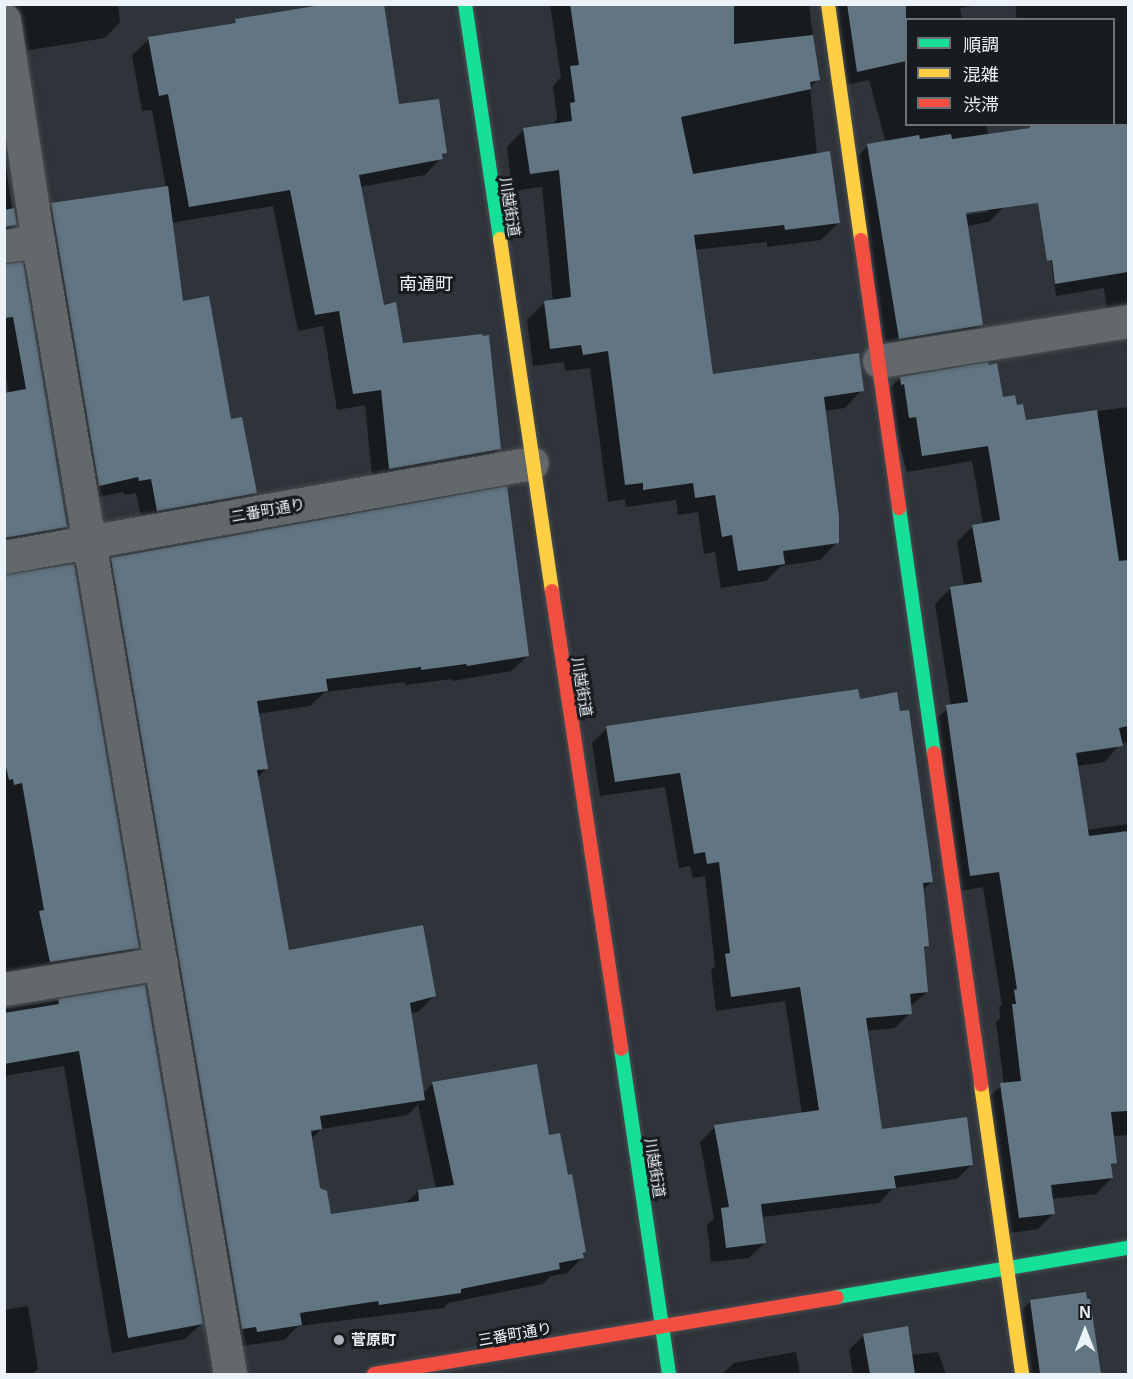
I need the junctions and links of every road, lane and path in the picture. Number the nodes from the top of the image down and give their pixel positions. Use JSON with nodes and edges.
{"nodes":[{"id":1,"x":465,"y":4,"type":"edge"},
{"id":2,"x":828,"y":4,"type":"edge"},
{"id":3,"x":4,"y":20,"type":"edge"},
{"id":4,"x":38,"y":241,"type":"junction"},
{"id":5,"x":4,"y":246,"type":"edge"},
{"id":6,"x":1128,"y":321,"type":"edge"},
{"id":7,"x":879,"y":362,"type":"junction"},
{"id":8,"x":532,"y":463,"type":"junction"},
{"id":9,"x":90,"y":542,"type":"junction"},
{"id":10,"x":4,"y":557,"type":"edge"},
{"id":11,"x":161,"y":963,"type":"junction"},
{"id":12,"x":4,"y":989,"type":"edge"},
{"id":13,"x":1128,"y":1248,"type":"edge"},
{"id":14,"x":1007,"y":1266,"type":"junction"},
{"id":15,"x":662,"y":1325,"type":"junction"},
{"id":16,"x":230,"y":1374,"type":"edge"},
{"id":17,"x":374,"y":1374,"type":"edge"},
{"id":18,"x":669,"y":1374,"type":"edge"},
{"id":19,"x":1022,"y":1374,"type":"edge"}],
"edges":[{"from":1,"to":8,"type":"street","name":"川越街道"},
{"from":2,"to":7,"type":"street"},
{"from":3,"to":4,"type":"street"},
{"from":4,"to":5,"type":"street"},
{"from":4,"to":9,"type":"street"},
{"from":6,"to":7,"type":"street"},
{"from":7,"to":14,"type":"street"},
{"from":8,"to":9,"type":"street","name":"二番町通り"},
{"from":8,"to":15,"type":"street","name":"川越街道"},
{"from":9,"to":10,"type":"street","name":"二番町通り"},
{"from":9,"to":11,"type":"street"},
{"from":11,"to":12,"type":"street"},
{"from":11,"to":16,"type":"street"},
{"from":13,"to":14,"type":"street","name":"三番町通り"},
{"from":14,"to":15,"type":"street","name":"三番町通り"},
{"from":14,"to":19,"type":"street"},
{"from":15,"to":17,"type":"street","name":"三番町通り"},
{"from":15,"to":18,"type":"street","name":"川越街道"}]}
